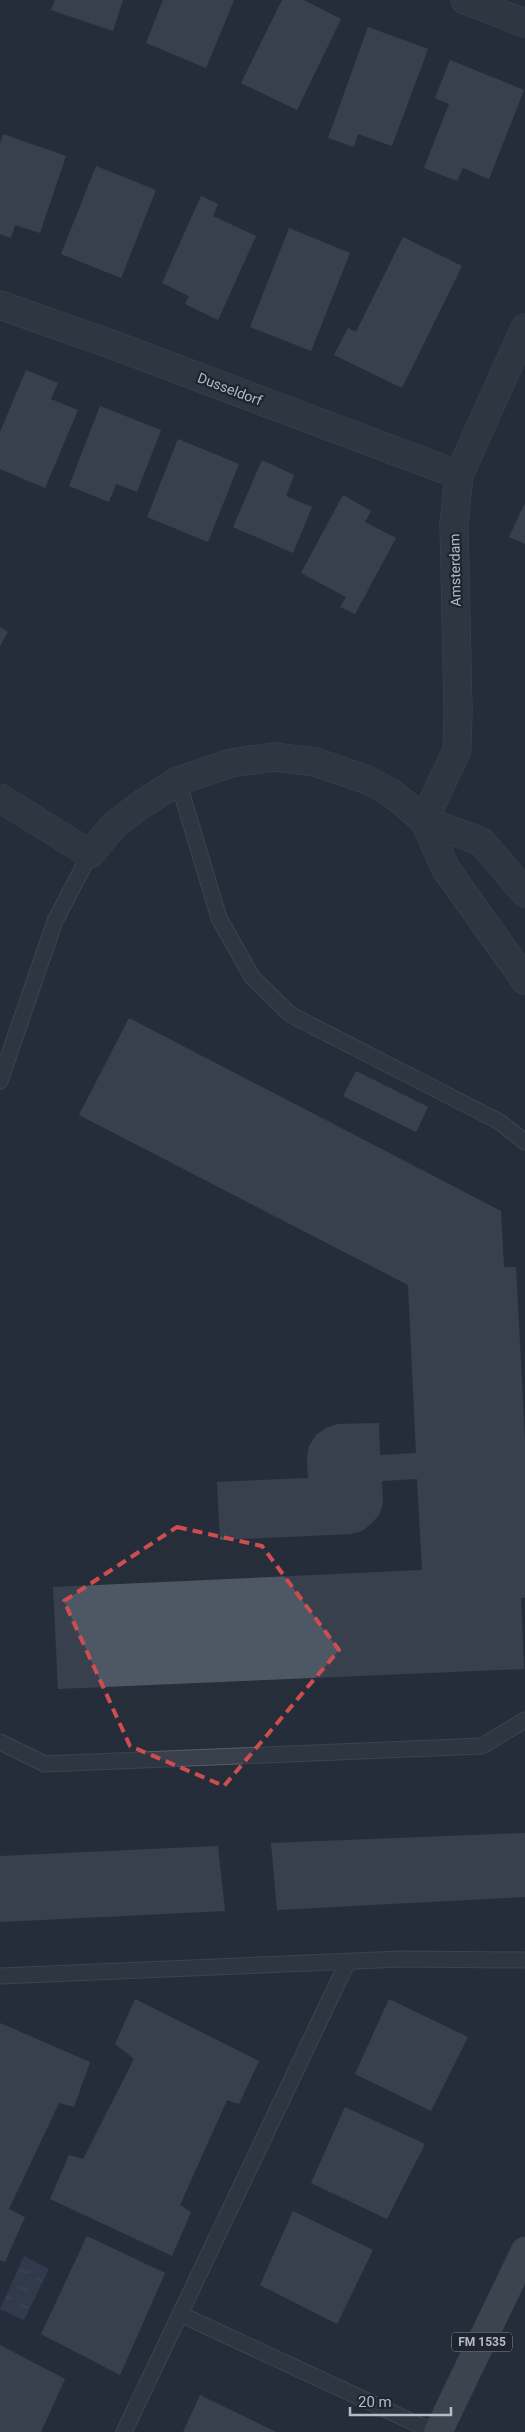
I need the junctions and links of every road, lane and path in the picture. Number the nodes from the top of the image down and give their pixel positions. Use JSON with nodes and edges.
{"nodes":[{"id":1,"x":465,"y":0,"type":"edge"},
{"id":2,"x":525,"y":23,"type":"edge"},
{"id":3,"x":0,"y":305,"type":"edge"},
{"id":4,"x":525,"y":328,"type":"edge"},
{"id":5,"x":459,"y":474,"type":"junction"},
{"id":6,"x":178,"y":782,"type":"junction"},
{"id":7,"x":0,"y":798,"type":"edge"},
{"id":8,"x":424,"y":820,"type":"junction"},
{"id":9,"x":90,"y":854,"type":"junction"},
{"id":10,"x":525,"y":893,"type":"edge"},
{"id":11,"x":525,"y":980,"type":"edge"},
{"id":12,"x":0,"y":1081,"type":"edge"},
{"id":13,"x":525,"y":1142,"type":"edge"},
{"id":14,"x":525,"y":1720,"type":"edge"},
{"id":15,"x":0,"y":1742,"type":"edge"},
{"id":16,"x":525,"y":1960,"type":"edge"},
{"id":17,"x":348,"y":1961,"type":"junction"},
{"id":18,"x":0,"y":1976,"type":"edge"},
{"id":19,"x":525,"y":2251,"type":"edge"},
{"id":20,"x":180,"y":2314,"type":"junction"},
{"id":21,"x":124,"y":2432,"type":"edge"},
{"id":22,"x":434,"y":2432,"type":"edge"},
{"id":23,"x":438,"y":2432,"type":"edge"}],
"edges":[{"from":1,"to":2,"type":"street"},
{"from":3,"to":5,"type":"street","name":"Dusseldorf"},
{"from":4,"to":5,"type":"street","name":"Amsterdam"},
{"from":5,"to":8,"type":"street","name":"Amsterdam"},
{"from":6,"to":8,"type":"street"},
{"from":6,"to":9,"type":"street"},
{"from":6,"to":13,"type":"lane"},
{"from":7,"to":9,"type":"street"},
{"from":8,"to":10,"type":"street"},
{"from":8,"to":11,"type":"street"},
{"from":9,"to":12,"type":"lane"},
{"from":14,"to":15,"type":"lane"},
{"from":16,"to":17,"type":"lane"},
{"from":17,"to":18,"type":"lane"},
{"from":17,"to":20,"type":"lane"},
{"from":19,"to":23,"type":"main road","number":"FM 1535"},
{"from":20,"to":21,"type":"lane"},
{"from":20,"to":22,"type":"lane"}]}
